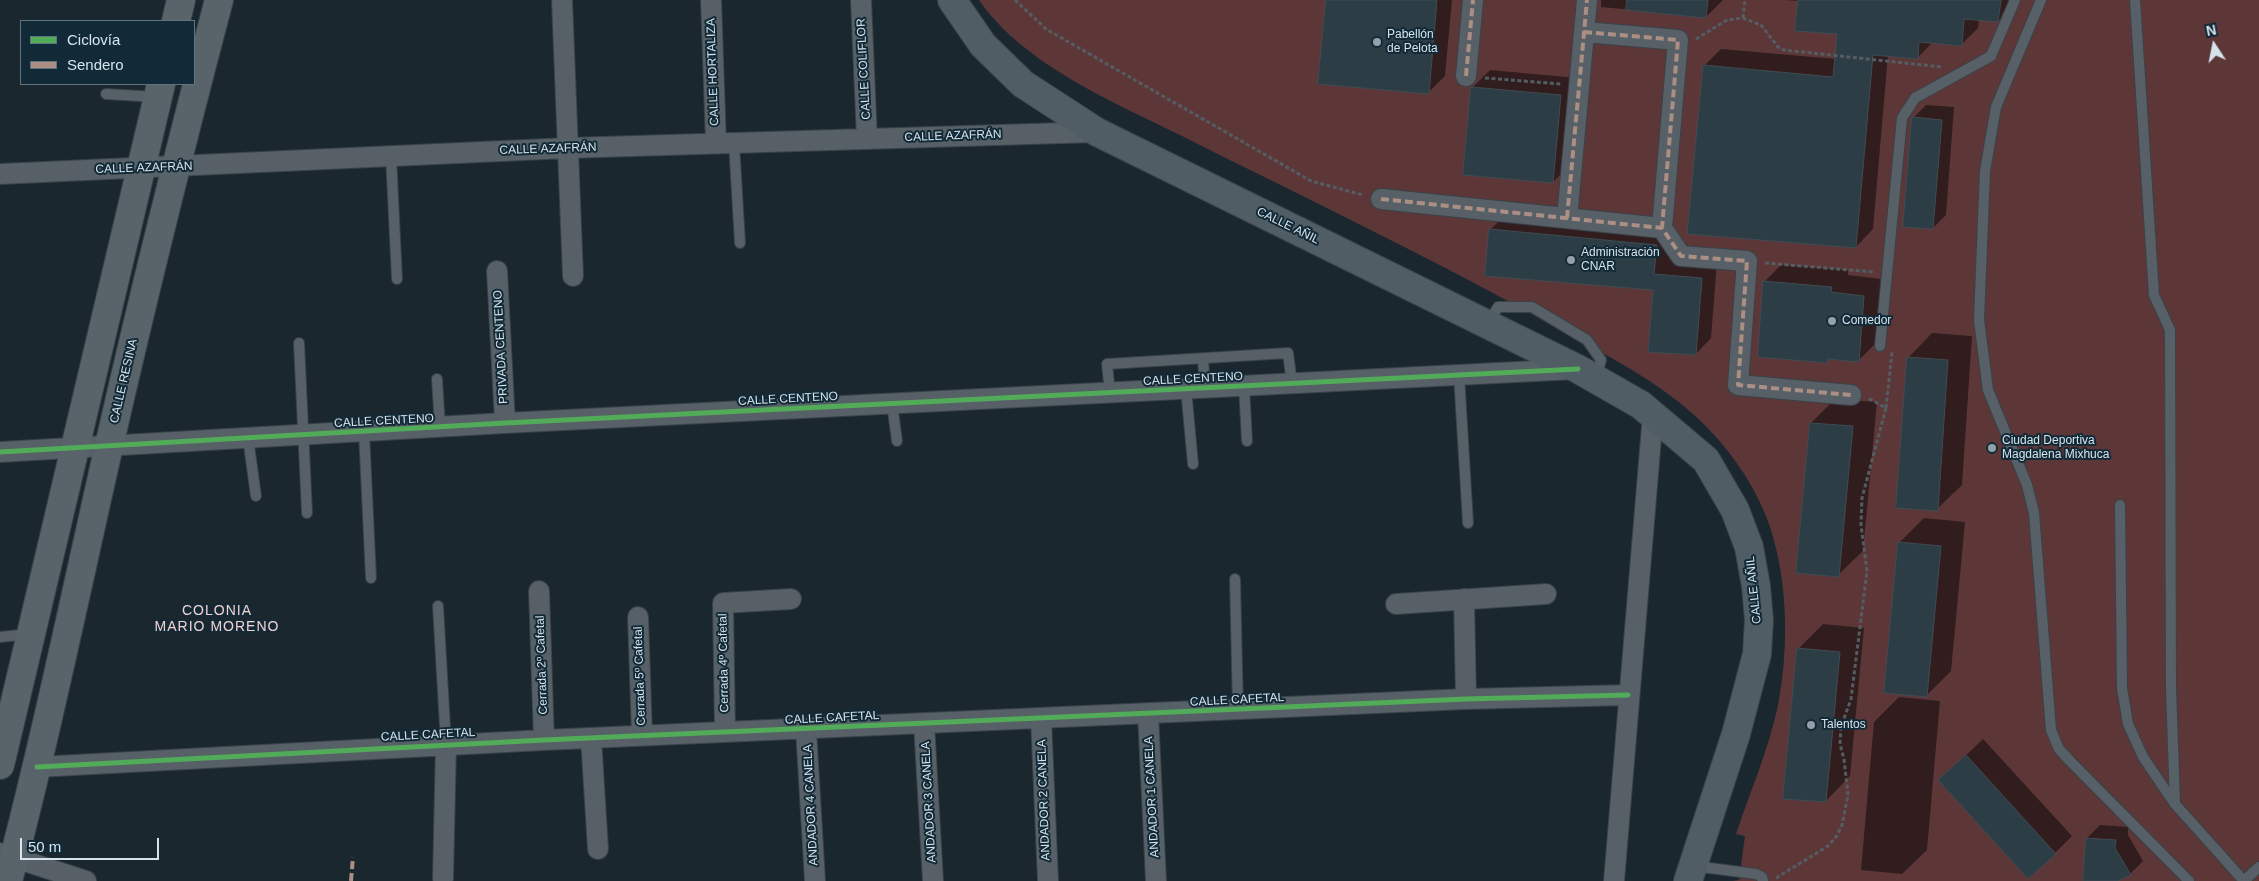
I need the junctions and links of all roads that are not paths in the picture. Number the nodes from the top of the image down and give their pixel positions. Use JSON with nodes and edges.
{"nodes":[{"id":1,"x":182,"y":0,"type":"edge"},
{"id":2,"x":219,"y":0,"type":"edge"},
{"id":3,"x":562,"y":0,"type":"edge"},
{"id":4,"x":711,"y":0,"type":"edge"},
{"id":5,"x":861,"y":0,"type":"edge"},
{"id":6,"x":952,"y":0,"type":"edge"},
{"id":7,"x":1473,"y":0,"type":"edge"},
{"id":8,"x":1587,"y":0,"type":"edge"},
{"id":9,"x":2015,"y":0,"type":"edge"},
{"id":10,"x":2041,"y":0,"type":"edge"},
{"id":11,"x":2135,"y":0,"type":"edge"},
{"id":12,"x":176,"y":20,"type":"edge"},
{"id":13,"x":1584,"y":32,"type":"junction"},
{"id":14,"x":1466,"y":76,"type":"road end"},
{"id":15,"x":160,"y":90,"type":"edge"},
{"id":16,"x":106,"y":94,"type":"dead end"},
{"id":17,"x":1096,"y":132,"type":"junction"},
{"id":18,"x":867,"y":139,"type":"junction"},
{"id":19,"x":725,"y":143,"type":"junction"},
{"id":20,"x":568,"y":148,"type":"junction"},
{"id":21,"x":391,"y":156,"type":"junction"},
{"id":22,"x":175,"y":167,"type":"junction"},
{"id":23,"x":141,"y":168,"type":"junction"},
{"id":24,"x":0,"y":174,"type":"edge"},
{"id":25,"x":1381,"y":199,"type":"road end"},
{"id":26,"x":1567,"y":218,"type":"junction"},
{"id":27,"x":1662,"y":228,"type":"junction"},
{"id":28,"x":740,"y":243,"type":"dead end"},
{"id":29,"x":497,"y":271,"type":"dead end"},
{"id":30,"x":573,"y":276,"type":"dead end"},
{"id":31,"x":397,"y":279,"type":"dead end"},
{"id":32,"x":1488,"y":325,"type":"junction"},
{"id":33,"x":299,"y":343,"type":"dead end"},
{"id":34,"x":1880,"y":346,"type":"road end"},
{"id":35,"x":1203,"y":358,"type":"junction"},
{"id":36,"x":1587,"y":374,"type":"junction"},
{"id":37,"x":1459,"y":375,"type":"junction"},
{"id":38,"x":437,"y":379,"type":"dead end"},
{"id":39,"x":1292,"y":384,"type":"junction"},
{"id":40,"x":1244,"y":386,"type":"junction"},
{"id":41,"x":1196,"y":389,"type":"junction"},
{"id":42,"x":1110,"y":393,"type":"junction"},
{"id":43,"x":1851,"y":395,"type":"road end"},
{"id":44,"x":892,"y":404,"type":"junction"},
{"id":45,"x":1653,"y":414,"type":"junction"},
{"id":46,"x":505,"y":423,"type":"junction"},
{"id":47,"x":440,"y":427,"type":"junction"},
{"id":48,"x":364,"y":432,"type":"junction"},
{"id":49,"x":304,"y":435,"type":"junction"},
{"id":50,"x":248,"y":438,"type":"junction"},
{"id":51,"x":897,"y":441,"type":"dead end"},
{"id":52,"x":1247,"y":441,"type":"dead end"},
{"id":53,"x":109,"y":447,"type":"junction"},
{"id":54,"x":75,"y":448,"type":"junction"},
{"id":55,"x":0,"y":452,"type":"edge"},
{"id":56,"x":1193,"y":464,"type":"dead end"},
{"id":57,"x":256,"y":496,"type":"dead end"},
{"id":58,"x":2120,"y":505,"type":"dead end"},
{"id":59,"x":306,"y":513,"type":"dead end"},
{"id":60,"x":1468,"y":523,"type":"dead end"},
{"id":61,"x":371,"y":578,"type":"dead end"},
{"id":62,"x":1235,"y":579,"type":"dead end"},
{"id":63,"x":539,"y":591,"type":"dead end"},
{"id":64,"x":1546,"y":594,"type":"dead end"},
{"id":65,"x":791,"y":599,"type":"dead end"},
{"id":66,"x":1464,"y":599,"type":"junction"},
{"id":67,"x":1396,"y":604,"type":"dead end"},
{"id":68,"x":438,"y":606,"type":"dead end"},
{"id":69,"x":638,"y":617,"type":"dead end"},
{"id":70,"x":30,"y":634,"type":"junction"},
{"id":71,"x":0,"y":637,"type":"edge"},
{"id":72,"x":1628,"y":695,"type":"junction"},
{"id":73,"x":1466,"y":700,"type":"junction"},
{"id":74,"x":1238,"y":710,"type":"junction"},
{"id":75,"x":1148,"y":714,"type":"junction"},
{"id":76,"x":1041,"y":718,"type":"junction"},
{"id":77,"x":924,"y":723,"type":"junction"},
{"id":78,"x":806,"y":729,"type":"junction"},
{"id":79,"x":726,"y":732,"type":"junction"},
{"id":80,"x":642,"y":736,"type":"junction"},
{"id":81,"x":591,"y":738,"type":"junction"},
{"id":82,"x":544,"y":740,"type":"junction"},
{"id":83,"x":446,"y":744,"type":"junction"},
{"id":84,"x":0,"y":765,"type":"edge"},
{"id":85,"x":37,"y":767,"type":"junction"},
{"id":86,"x":2175,"y":804,"type":"junction"},
{"id":87,"x":598,"y":849,"type":"dead end"},
{"id":88,"x":7,"y":864,"type":"edge"},
{"id":89,"x":2259,"y":867,"type":"edge"},
{"id":90,"x":1690,"y":874,"type":"edge"},
{"id":91,"x":443,"y":878,"type":"dead end"},
{"id":92,"x":86,"y":881,"type":"edge"},
{"id":93,"x":815,"y":881,"type":"edge"},
{"id":94,"x":933,"y":881,"type":"edge"},
{"id":95,"x":1048,"y":881,"type":"edge"},
{"id":96,"x":1156,"y":881,"type":"edge"},
{"id":97,"x":1614,"y":881,"type":"edge"},
{"id":98,"x":1763,"y":881,"type":"edge"},
{"id":99,"x":2189,"y":881,"type":"edge"},
{"id":100,"x":2244,"y":881,"type":"edge"}],
"edges":[{"from":1,"to":12,"type":"street"},
{"from":2,"to":22,"type":"street","name":"CALLE RESINA"},
{"from":3,"to":20,"type":"street"},
{"from":4,"to":19,"type":"street","name":"CALLE HORTALIZA"},
{"from":5,"to":18,"type":"street","name":"CALLE COLIFLOR"},
{"from":6,"to":17,"type":"main road","name":"CALLE AÑIL"},
{"from":7,"to":14,"type":"street"},
{"from":8,"to":13,"type":"street"},
{"from":9,"to":34,"type":"lane"},
{"from":10,"to":99,"type":"lane"},
{"from":11,"to":86,"type":"lane"},
{"from":13,"to":26,"type":"street"},
{"from":13,"to":27,"type":"street"},
{"from":15,"to":16,"type":"lane"},
{"from":15,"to":23,"type":"street"},
{"from":17,"to":18,"type":"street","name":"CALLE AZAFRÁN"},
{"from":17,"to":32,"type":"main road","name":"CALLE AÑIL"},
{"from":18,"to":19,"type":"street","name":"CALLE AZAFRÁN"},
{"from":19,"to":20,"type":"street","name":"CALLE AZAFRÁN"},
{"from":19,"to":28,"type":"lane"},
{"from":20,"to":21,"type":"street","name":"CALLE AZAFRÁN"},
{"from":20,"to":30,"type":"street"},
{"from":21,"to":22,"type":"street","name":"CALLE AZAFRÁN"},
{"from":21,"to":31,"type":"lane"},
{"from":22,"to":23,"type":"street","name":"CALLE AZAFRÁN"},
{"from":22,"to":53,"type":"street","name":"CALLE RESINA"},
{"from":23,"to":24,"type":"street","name":"CALLE AZAFRÁN"},
{"from":23,"to":54,"type":"street"},
{"from":25,"to":26,"type":"street"},
{"from":26,"to":27,"type":"street"},
{"from":27,"to":43,"type":"street"},
{"from":29,"to":46,"type":"street","name":"PRIVADA CENTENO"},
{"from":32,"to":36,"type":"main road","name":"CALLE AÑIL"},
{"from":32,"to":36,"type":"lane"},
{"from":33,"to":49,"type":"lane"},
{"from":35,"to":39,"type":"lane"},
{"from":35,"to":41,"type":"lane"},
{"from":35,"to":42,"type":"lane"},
{"from":36,"to":37,"type":"street","name":"CALLE CENTENO"},
{"from":36,"to":45,"type":"main road","name":"CALLE AÑIL"},
{"from":37,"to":39,"type":"street","name":"CALLE CENTENO"},
{"from":37,"to":60,"type":"lane"},
{"from":38,"to":47,"type":"lane"},
{"from":39,"to":40,"type":"street","name":"CALLE CENTENO"},
{"from":40,"to":41,"type":"street","name":"CALLE CENTENO"},
{"from":40,"to":52,"type":"lane"},
{"from":41,"to":42,"type":"street","name":"CALLE CENTENO"},
{"from":41,"to":56,"type":"lane"},
{"from":42,"to":44,"type":"street","name":"CALLE CENTENO"},
{"from":44,"to":46,"type":"street","name":"CALLE CENTENO"},
{"from":44,"to":51,"type":"lane"},
{"from":45,"to":72,"type":"street"},
{"from":45,"to":90,"type":"main road","name":"CALLE AÑIL"},
{"from":46,"to":47,"type":"street","name":"CALLE CENTENO"},
{"from":47,"to":48,"type":"street","name":"CALLE CENTENO"},
{"from":48,"to":49,"type":"street","name":"CALLE CENTENO"},
{"from":48,"to":61,"type":"lane"},
{"from":49,"to":50,"type":"street","name":"CALLE CENTENO"},
{"from":49,"to":59,"type":"lane"},
{"from":50,"to":53,"type":"street","name":"CALLE CENTENO"},
{"from":50,"to":57,"type":"lane"},
{"from":53,"to":54,"type":"street","name":"CALLE CENTENO"},
{"from":53,"to":85,"type":"street","name":"CALLE RESINA"},
{"from":54,"to":55,"type":"street","name":"CALLE CENTENO"},
{"from":54,"to":70,"type":"street"},
{"from":58,"to":86,"type":"lane"},
{"from":62,"to":74,"type":"lane"},
{"from":63,"to":82,"type":"street","name":"Cerrada 2º Cafetal"},
{"from":64,"to":66,"type":"street"},
{"from":65,"to":79,"type":"street","name":"Cerrada 4º Cafetal"},
{"from":66,"to":67,"type":"street"},
{"from":66,"to":73,"type":"street"},
{"from":68,"to":83,"type":"lane"},
{"from":69,"to":80,"type":"street","name":"Cerrada 5º Cafetal"},
{"from":70,"to":71,"type":"lane"},
{"from":70,"to":84,"type":"street"},
{"from":72,"to":73,"type":"street","name":"CALLE CAFETAL"},
{"from":72,"to":97,"type":"street"},
{"from":73,"to":74,"type":"street","name":"CALLE CAFETAL"},
{"from":74,"to":75,"type":"street","name":"CALLE CAFETAL"},
{"from":75,"to":76,"type":"street","name":"CALLE CAFETAL"},
{"from":75,"to":96,"type":"street","name":"ANDADOR 1 CANELA"},
{"from":76,"to":77,"type":"street","name":"CALLE CAFETAL"},
{"from":76,"to":95,"type":"street","name":"ANDADOR 2 CANELA"},
{"from":77,"to":78,"type":"street","name":"CALLE CAFETAL"},
{"from":77,"to":94,"type":"street","name":"ANDADOR 3 CANELA"},
{"from":78,"to":79,"type":"street","name":"CALLE CAFETAL"},
{"from":78,"to":93,"type":"street","name":"ANDADOR 4 CANELA"},
{"from":79,"to":80,"type":"street","name":"CALLE CAFETAL"},
{"from":80,"to":81,"type":"street","name":"CALLE CAFETAL"},
{"from":81,"to":82,"type":"street","name":"CALLE CAFETAL"},
{"from":81,"to":87,"type":"street"},
{"from":82,"to":83,"type":"street","name":"CALLE CAFETAL"},
{"from":83,"to":85,"type":"street","name":"CALLE CAFETAL"},
{"from":83,"to":91,"type":"street"},
{"from":85,"to":88,"type":"street","name":"CALLE RESINA"},
{"from":86,"to":100,"type":"lane"},
{"from":88,"to":92,"type":"street"},
{"from":89,"to":100,"type":"lane"},
{"from":90,"to":98,"type":"lane"}]}
